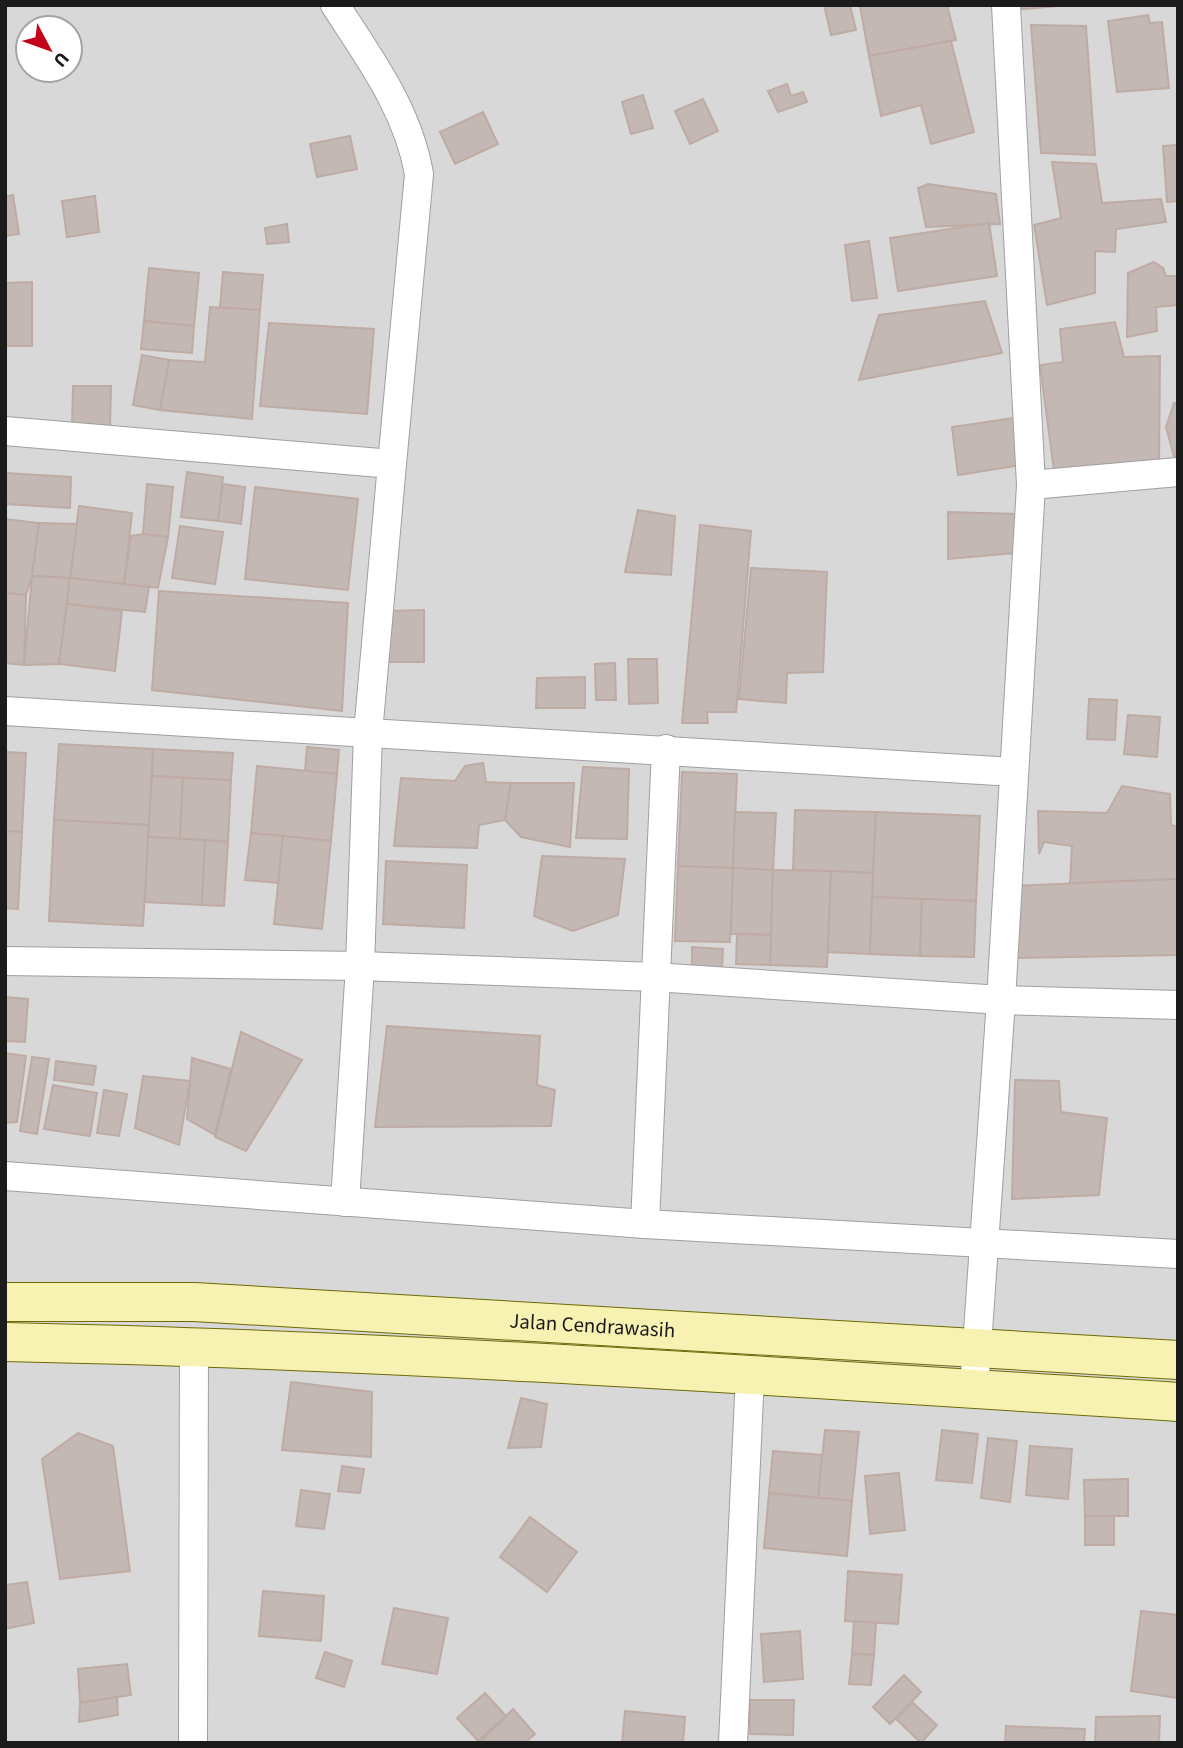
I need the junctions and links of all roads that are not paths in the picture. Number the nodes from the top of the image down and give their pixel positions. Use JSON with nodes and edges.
{"nodes":[{"id":1,"x":335,"y":5,"type":"edge"},
{"id":2,"x":1006,"y":5,"type":"edge"},
{"id":3,"x":5,"y":431,"type":"edge"},
{"id":4,"x":392,"y":464,"type":"junction"},
{"id":5,"x":1178,"y":472,"type":"edge"},
{"id":6,"x":1031,"y":485,"type":"junction"},
{"id":7,"x":5,"y":710,"type":"edge"},
{"id":8,"x":368,"y":733,"type":"junction"},
{"id":9,"x":666,"y":749,"type":"junction"},
{"id":10,"x":1014,"y":772,"type":"junction"},
{"id":11,"x":5,"y":961,"type":"edge"},
{"id":12,"x":360,"y":966,"type":"junction"},
{"id":13,"x":654,"y":977,"type":"junction"},
{"id":14,"x":1001,"y":1000,"type":"junction"},
{"id":15,"x":1178,"y":1005,"type":"edge"},
{"id":16,"x":5,"y":1177,"type":"edge"},
{"id":17,"x":345,"y":1202,"type":"junction"},
{"id":18,"x":645,"y":1224,"type":"junction"},
{"id":19,"x":985,"y":1245,"type":"junction"},
{"id":20,"x":1178,"y":1254,"type":"edge"},
{"id":21,"x":5,"y":1302,"type":"edge"},
{"id":22,"x":5,"y":1342,"type":"edge"},
{"id":23,"x":194,"y":1346,"type":"junction"},
{"id":24,"x":977,"y":1347,"type":"junction"},
{"id":25,"x":1178,"y":1360,"type":"edge"},
{"id":26,"x":750,"y":1375,"type":"junction"},
{"id":27,"x":974,"y":1389,"type":"junction"},
{"id":28,"x":1178,"y":1402,"type":"edge"},
{"id":29,"x":193,"y":1743,"type":"edge"},
{"id":30,"x":733,"y":1743,"type":"edge"}],
"edges":[{"from":1,"to":4,"type":"street"},
{"from":2,"to":6,"type":"street"},
{"from":3,"to":4,"type":"street"},
{"from":4,"to":8,"type":"street"},
{"from":5,"to":6,"type":"street"},
{"from":6,"to":10,"type":"street"},
{"from":7,"to":8,"type":"street"},
{"from":8,"to":9,"type":"street"},
{"from":8,"to":12,"type":"street"},
{"from":9,"to":10,"type":"street"},
{"from":9,"to":13,"type":"street"},
{"from":10,"to":14,"type":"street"},
{"from":11,"to":12,"type":"street"},
{"from":12,"to":13,"type":"street"},
{"from":12,"to":17,"type":"street"},
{"from":13,"to":14,"type":"street"},
{"from":13,"to":18,"type":"street"},
{"from":14,"to":15,"type":"street"},
{"from":14,"to":19,"type":"street"},
{"from":16,"to":17,"type":"street"},
{"from":17,"to":18,"type":"street"},
{"from":18,"to":19,"type":"street"},
{"from":19,"to":20,"type":"street"},
{"from":19,"to":24,"type":"street"},
{"from":21,"to":24,"type":"main road","name":"Jalan Cendrawasih"},
{"from":22,"to":23,"type":"main road","name":"Jalan Cendrawasih"},
{"from":23,"to":26,"type":"main road","name":"Jalan Cendrawasih"},
{"from":23,"to":29,"type":"street"},
{"from":24,"to":25,"type":"main road","name":"Jalan Cendrawasih"},
{"from":24,"to":27,"type":"street"},
{"from":26,"to":27,"type":"main road","name":"Jalan Cendrawasih"},
{"from":26,"to":30,"type":"street"},
{"from":27,"to":28,"type":"main road","name":"Jalan Cendrawasih"}]}
